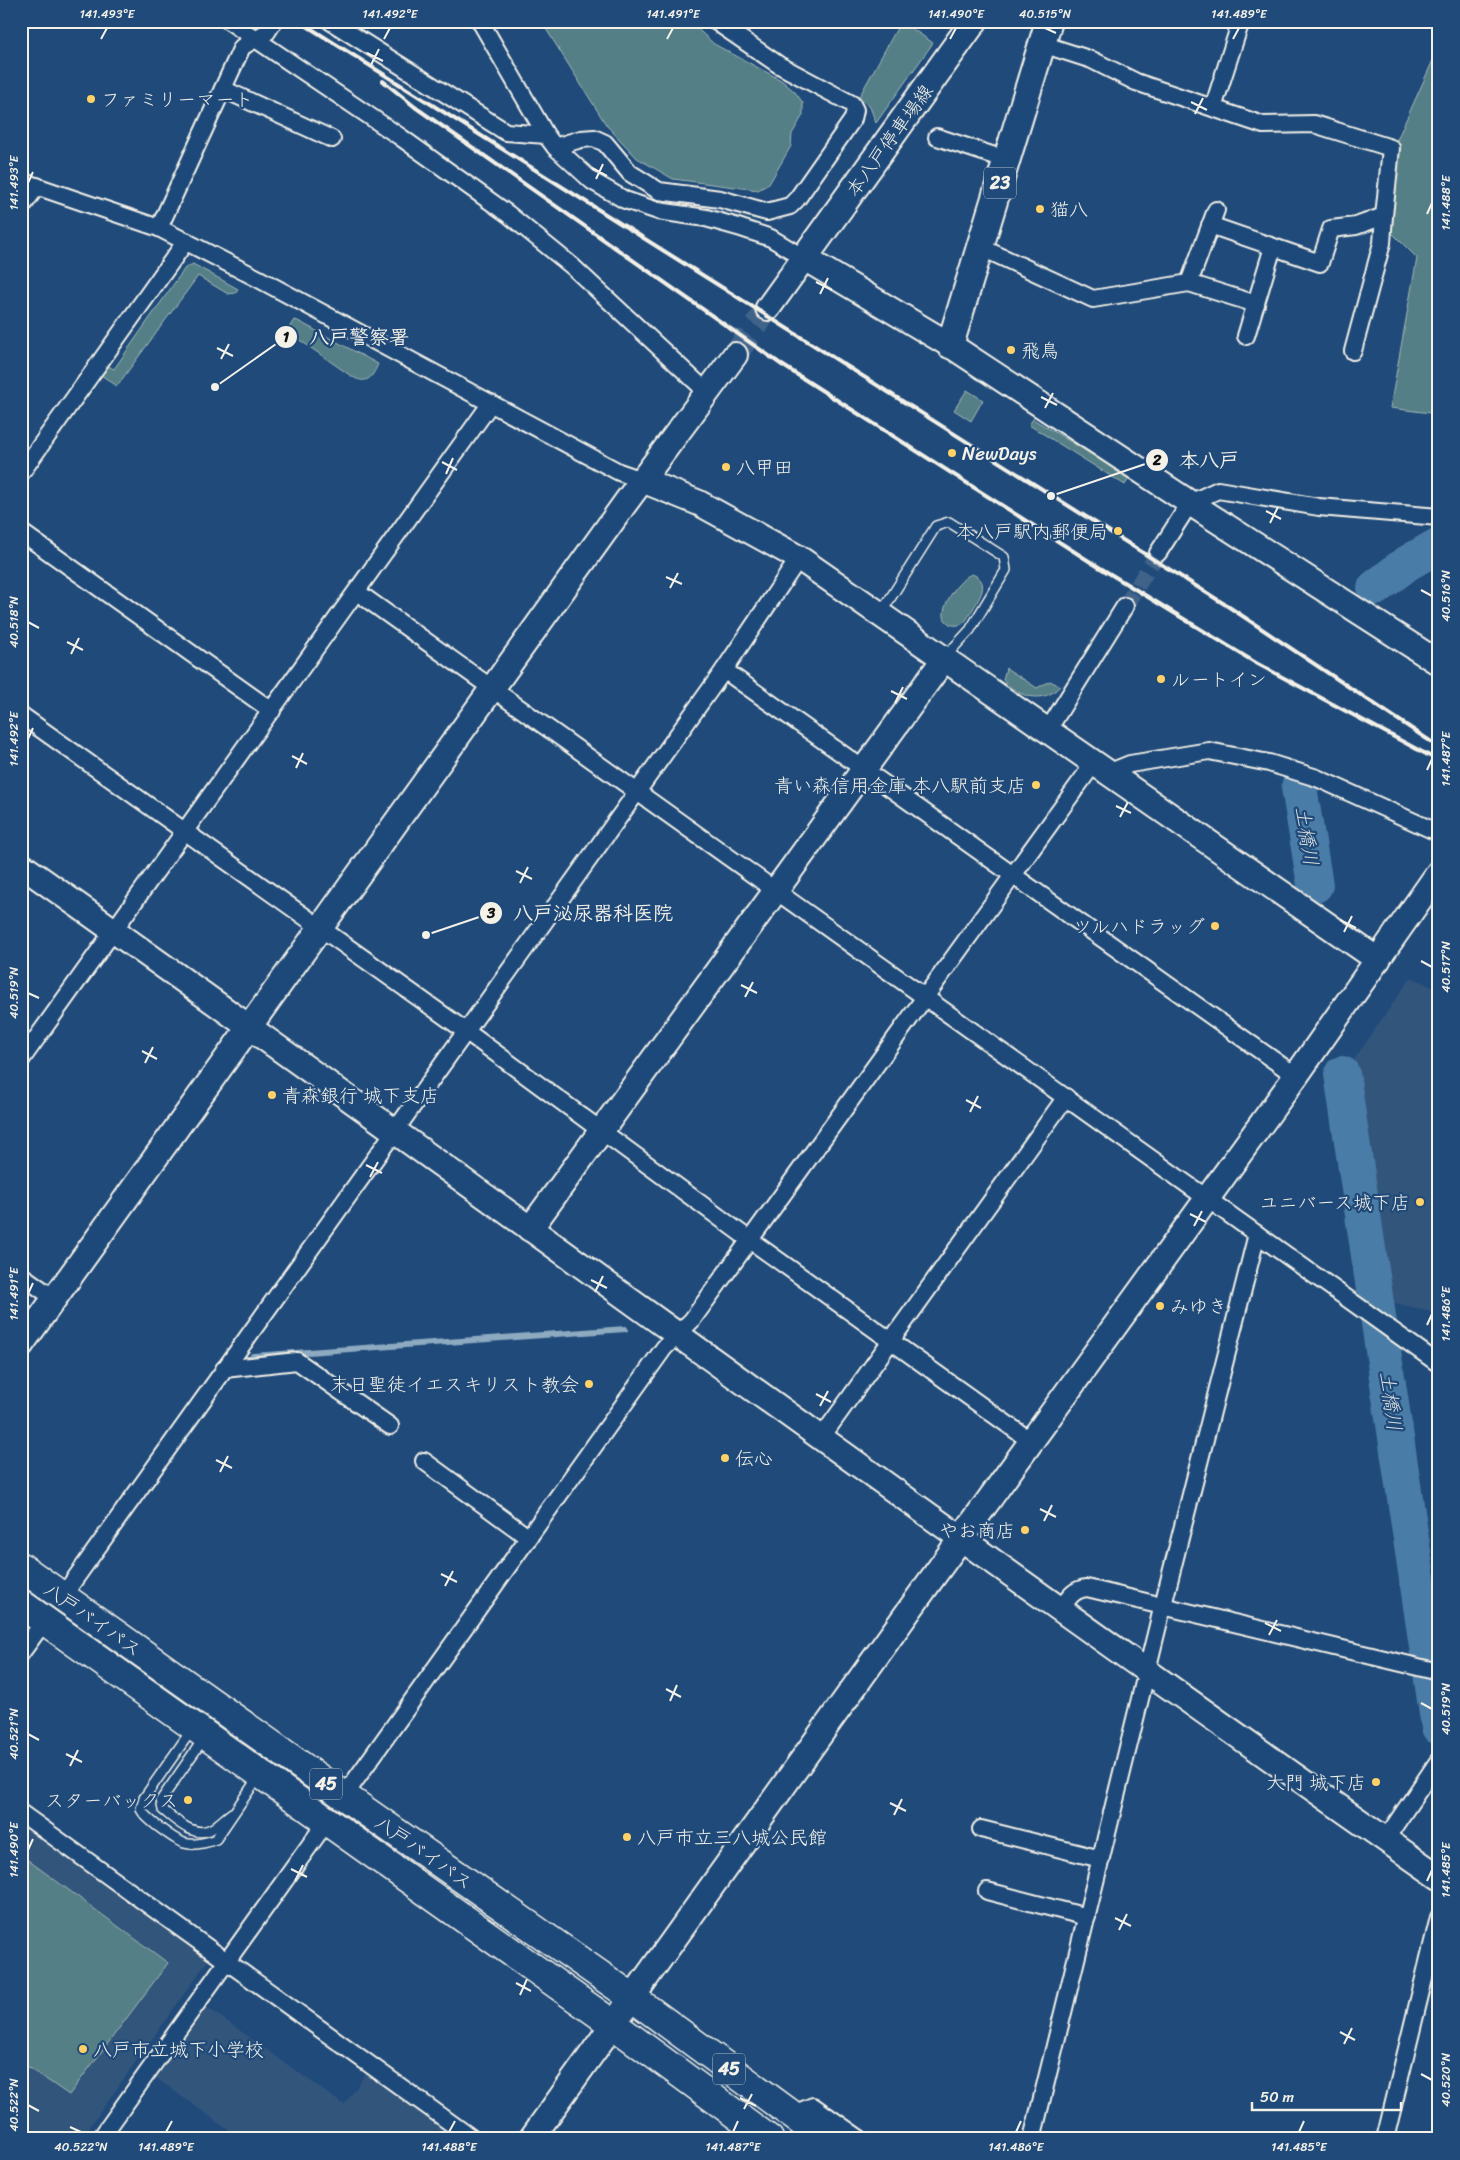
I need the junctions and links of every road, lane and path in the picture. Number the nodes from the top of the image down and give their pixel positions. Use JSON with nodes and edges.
{"nodes":[{"id":1,"x":229,"y":21,"type":"edge"},
{"id":2,"x":274,"y":21,"type":"edge"},
{"id":3,"x":330,"y":21,"type":"edge"},
{"id":4,"x":480,"y":21,"type":"edge"},
{"id":5,"x":715,"y":21,"type":"edge"},
{"id":6,"x":974,"y":21,"type":"edge"},
{"id":7,"x":1241,"y":21,"type":"edge"},
{"id":8,"x":1046,"y":32,"type":"edge"},
{"id":9,"x":258,"y":38,"type":"junction"},
{"id":10,"x":223,"y":89,"type":"junction"},
{"id":11,"x":1213,"y":108,"type":"junction"},
{"id":12,"x":936,"y":137,"type":"dead end"},
{"id":13,"x":332,"y":139,"type":"dead end"},
{"id":14,"x":551,"y":141,"type":"junction"},
{"id":15,"x":1007,"y":160,"type":"junction"},
{"id":16,"x":21,"y":181,"type":"edge"},
{"id":17,"x":37,"y":186,"type":"junction"},
{"id":18,"x":21,"y":208,"type":"edge"},
{"id":19,"x":1384,"y":216,"type":"junction"},
{"id":20,"x":159,"y":228,"type":"junction"},
{"id":21,"x":186,"y":241,"type":"junction"},
{"id":22,"x":980,"y":247,"type":"junction"},
{"id":23,"x":1273,"y":248,"type":"junction"},
{"id":24,"x":804,"y":258,"type":"junction"},
{"id":25,"x":1189,"y":283,"type":"junction"},
{"id":26,"x":1256,"y":304,"type":"junction"},
{"id":27,"x":768,"y":308,"type":"tunnel mouth"},
{"id":28,"x":1246,"y":336,"type":"dead end"},
{"id":29,"x":950,"y":345,"type":"junction"},
{"id":30,"x":1353,"y":351,"type":"dead end"},
{"id":31,"x":735,"y":355,"type":"tunnel mouth"},
{"id":32,"x":707,"y":392,"type":"junction"},
{"id":33,"x":491,"y":403,"type":"junction"},
{"id":34,"x":21,"y":473,"type":"edge"},
{"id":35,"x":642,"y":480,"type":"junction"},
{"id":36,"x":1190,"y":503,"type":"junction"},
{"id":37,"x":1439,"y":517,"type":"edge"},
{"id":38,"x":21,"y":532,"type":"edge"},
{"id":39,"x":1158,"y":553,"type":"tunnel mouth"},
{"id":40,"x":799,"y":558,"type":"junction"},
{"id":41,"x":357,"y":592,"type":"junction"},
{"id":42,"x":1125,"y":606,"type":"tunnel mouth"},
{"id":43,"x":881,"y":613,"type":"junction"},
{"id":44,"x":944,"y":659,"type":"junction"},
{"id":45,"x":1439,"y":663,"type":"edge"},
{"id":46,"x":724,"y":670,"type":"junction"},
{"id":47,"x":492,"y":688,"type":"junction"},
{"id":48,"x":272,"y":711,"type":"junction"},
{"id":49,"x":21,"y":715,"type":"edge"},
{"id":50,"x":1048,"y":730,"type":"junction"},
{"id":51,"x":1101,"y":768,"type":"junction"},
{"id":52,"x":864,"y":769,"type":"junction"},
{"id":53,"x":636,"y":791,"type":"junction"},
{"id":54,"x":186,"y":831,"type":"junction"},
{"id":55,"x":1439,"y":832,"type":"edge"},
{"id":56,"x":21,"y":864,"type":"edge"},
{"id":57,"x":1439,"y":872,"type":"edge"},
{"id":58,"x":1014,"y":876,"type":"junction"},
{"id":59,"x":776,"y":890,"type":"junction"},
{"id":60,"x":321,"y":928,"type":"junction"},
{"id":61,"x":114,"y":930,"type":"junction"},
{"id":62,"x":1378,"y":960,"type":"junction"},
{"id":63,"x":926,"y":998,"type":"junction"},
{"id":64,"x":250,"y":1028,"type":"junction"},
{"id":65,"x":467,"y":1032,"type":"junction"},
{"id":66,"x":21,"y":1060,"type":"edge"},
{"id":67,"x":1296,"y":1076,"type":"junction"},
{"id":68,"x":1066,"y":1098,"type":"junction"},
{"id":69,"x":394,"y":1130,"type":"junction"},
{"id":70,"x":601,"y":1131,"type":"junction"},
{"id":71,"x":1207,"y":1198,"type":"junction"},
{"id":72,"x":530,"y":1229,"type":"junction"},
{"id":73,"x":1257,"y":1234,"type":"junction"},
{"id":74,"x":750,"y":1240,"type":"junction"},
{"id":75,"x":21,"y":1275,"type":"edge"},
{"id":76,"x":55,"y":1299,"type":"junction"},
{"id":77,"x":677,"y":1335,"type":"junction"},
{"id":78,"x":890,"y":1341,"type":"junction"},
{"id":79,"x":21,"y":1345,"type":"edge"},
{"id":80,"x":1439,"y":1364,"type":"edge"},
{"id":81,"x":224,"y":1369,"type":"junction"},
{"id":82,"x":390,"y":1426,"type":"dead end"},
{"id":83,"x":821,"y":1438,"type":"junction"},
{"id":84,"x":1032,"y":1442,"type":"junction"},
{"id":85,"x":424,"y":1460,"type":"dead end"},
{"id":86,"x":529,"y":1538,"type":"junction"},
{"id":87,"x":962,"y":1538,"type":"junction"},
{"id":88,"x":21,"y":1568,"type":"edge"},
{"id":89,"x":62,"y":1597,"type":"junction"},
{"id":90,"x":21,"y":1604,"type":"edge"},
{"id":91,"x":1163,"y":1605,"type":"junction"},
{"id":92,"x":1061,"y":1608,"type":"junction"},
{"id":93,"x":45,"y":1620,"type":"junction"},
{"id":94,"x":21,"y":1653,"type":"edge"},
{"id":95,"x":1433,"y":1670,"type":"edge"},
{"id":96,"x":1147,"y":1671,"type":"junction"},
{"id":97,"x":200,"y":1731,"type":"junction"},
{"id":98,"x":1438,"y":1761,"type":"edge"},
{"id":99,"x":261,"y":1774,"type":"junction"},
{"id":100,"x":344,"y":1796,"type":"junction"},
{"id":101,"x":238,"y":1808,"type":"junction"},
{"id":102,"x":21,"y":1813,"type":"edge"},
{"id":103,"x":327,"y":1821,"type":"junction"},
{"id":104,"x":981,"y":1829,"type":"dead end"},
{"id":105,"x":1385,"y":1840,"type":"junction"},
{"id":106,"x":1101,"y":1859,"type":"junction"},
{"id":107,"x":1439,"y":1877,"type":"edge"},
{"id":108,"x":987,"y":1891,"type":"dead end"},
{"id":109,"x":1087,"y":1917,"type":"junction"},
{"id":110,"x":1439,"y":1917,"type":"edge"},
{"id":111,"x":228,"y":1961,"type":"junction"},
{"id":112,"x":633,"y":1998,"type":"junction"},
{"id":113,"x":614,"y":2025,"type":"junction"},
{"id":114,"x":791,"y":2115,"type":"junction"},
{"id":115,"x":100,"y":2139,"type":"edge"},
{"id":116,"x":473,"y":2139,"type":"edge"},
{"id":117,"x":531,"y":2139,"type":"edge"},
{"id":118,"x":770,"y":2139,"type":"edge"},
{"id":119,"x":825,"y":2139,"type":"edge"},
{"id":120,"x":860,"y":2139,"type":"edge"},
{"id":121,"x":1032,"y":2139,"type":"edge"},
{"id":122,"x":1385,"y":2139,"type":"edge"}],
"edges":[{"from":1,"to":9,"type":"street"},
{"from":2,"to":9,"type":"street"},
{"from":3,"to":14,"type":"street"},
{"from":4,"to":14,"type":"street"},
{"from":5,"to":14,"type":"street"},
{"from":6,"to":24,"type":"main road","name":"本八戸停車場線"},
{"from":7,"to":11,"type":"street"},
{"from":8,"to":11,"type":"street"},
{"from":8,"to":15,"type":"main road","number":"23"},
{"from":9,"to":10,"type":"street"},
{"from":9,"to":32,"type":"street"},
{"from":10,"to":13,"type":"street"},
{"from":10,"to":20,"type":"street"},
{"from":11,"to":19,"type":"street"},
{"from":12,"to":15,"type":"street"},
{"from":14,"to":24,"type":"street"},
{"from":15,"to":22,"type":"main road","number":"23"},
{"from":16,"to":17,"type":"street"},
{"from":17,"to":18,"type":"street"},
{"from":17,"to":20,"type":"street"},
{"from":19,"to":23,"type":"street"},
{"from":19,"to":30,"type":"street"},
{"from":20,"to":21,"type":"street"},
{"from":21,"to":33,"type":"street"},
{"from":21,"to":34,"type":"street"},
{"from":22,"to":25,"type":"street"},
{"from":22,"to":29,"type":"main road","number":"23"},
{"from":23,"to":25,"type":"street"},
{"from":23,"to":26,"type":"street"},
{"from":24,"to":27,"type":"street"},
{"from":24,"to":29,"type":"street"},
{"from":25,"to":26,"type":"street"},
{"from":26,"to":28,"type":"street"},
{"from":29,"to":36,"type":"street"},
{"from":31,"to":32,"type":"street"},
{"from":32,"to":35,"type":"street"},
{"from":33,"to":35,"type":"street"},
{"from":33,"to":41,"type":"street"},
{"from":35,"to":40,"type":"street"},
{"from":35,"to":47,"type":"street"},
{"from":36,"to":37,"type":"street"},
{"from":36,"to":39,"type":"street"},
{"from":36,"to":45,"type":"street"},
{"from":38,"to":48,"type":"street"},
{"from":40,"to":43,"type":"street"},
{"from":40,"to":46,"type":"street"},
{"from":41,"to":47,"type":"street"},
{"from":41,"to":48,"type":"street"},
{"from":42,"to":50,"type":"street"},
{"from":43,"to":44,"type":"street"},
{"from":43,"to":44,"type":"lane"},
{"from":44,"to":50,"type":"street"},
{"from":44,"to":52,"type":"street"},
{"from":46,"to":52,"type":"street"},
{"from":46,"to":53,"type":"street"},
{"from":47,"to":53,"type":"street"},
{"from":47,"to":60,"type":"street"},
{"from":48,"to":54,"type":"street"},
{"from":49,"to":54,"type":"street"},
{"from":50,"to":51,"type":"street"},
{"from":51,"to":55,"type":"street"},
{"from":51,"to":58,"type":"street"},
{"from":51,"to":62,"type":"street"},
{"from":52,"to":58,"type":"street"},
{"from":52,"to":59,"type":"street"},
{"from":53,"to":59,"type":"street"},
{"from":53,"to":65,"type":"street"},
{"from":54,"to":60,"type":"street"},
{"from":54,"to":61,"type":"street"},
{"from":56,"to":61,"type":"street"},
{"from":57,"to":62,"type":"street"},
{"from":58,"to":63,"type":"street"},
{"from":58,"to":67,"type":"street"},
{"from":59,"to":63,"type":"street"},
{"from":59,"to":70,"type":"street"},
{"from":60,"to":64,"type":"street"},
{"from":60,"to":65,"type":"street"},
{"from":61,"to":64,"type":"street"},
{"from":61,"to":66,"type":"street"},
{"from":62,"to":67,"type":"street"},
{"from":63,"to":68,"type":"street"},
{"from":63,"to":74,"type":"street"},
{"from":64,"to":69,"type":"street"},
{"from":64,"to":76,"type":"street"},
{"from":65,"to":69,"type":"street"},
{"from":65,"to":70,"type":"street"},
{"from":67,"to":71,"type":"street"},
{"from":68,"to":71,"type":"street"},
{"from":68,"to":78,"type":"street"},
{"from":69,"to":72,"type":"street"},
{"from":69,"to":81,"type":"street"},
{"from":70,"to":72,"type":"street"},
{"from":70,"to":74,"type":"street"},
{"from":71,"to":73,"type":"street"},
{"from":71,"to":84,"type":"street"},
{"from":72,"to":77,"type":"street"},
{"from":73,"to":80,"type":"street"},
{"from":73,"to":91,"type":"street"},
{"from":74,"to":77,"type":"street"},
{"from":74,"to":78,"type":"street"},
{"from":75,"to":76,"type":"street"},
{"from":76,"to":79,"type":"street"},
{"from":77,"to":83,"type":"street"},
{"from":77,"to":86,"type":"street"},
{"from":78,"to":83,"type":"street"},
{"from":78,"to":84,"type":"street"},
{"from":81,"to":82,"type":"street"},
{"from":81,"to":89,"type":"street"},
{"from":83,"to":87,"type":"street"},
{"from":84,"to":87,"type":"street"},
{"from":85,"to":86,"type":"street"},
{"from":86,"to":100,"type":"street"},
{"from":87,"to":92,"type":"street"},
{"from":87,"to":112,"type":"street"},
{"from":88,"to":89,"type":"highway","name":"八戸バイパス","number":"45"},
{"from":89,"to":100,"type":"highway","name":"八戸バイパス","number":"45"},
{"from":90,"to":93,"type":"highway","name":"八戸バイパス","number":"45"},
{"from":91,"to":92,"type":"street"},
{"from":91,"to":95,"type":"street"},
{"from":91,"to":96,"type":"street"},
{"from":92,"to":96,"type":"street"},
{"from":93,"to":94,"type":"street"},
{"from":93,"to":97,"type":"highway","name":"八戸バイパス","number":"45"},
{"from":96,"to":105,"type":"street"},
{"from":96,"to":106,"type":"street"},
{"from":97,"to":99,"type":"highway","name":"八戸バイパス","number":"45"},
{"from":97,"to":101,"type":"lane"},
{"from":97,"to":101,"type":"lane"},
{"from":98,"to":105,"type":"street"},
{"from":99,"to":101,"type":"lane"},
{"from":99,"to":103,"type":"highway","name":"八戸バイパス","number":"45"},
{"from":100,"to":112,"type":"highway","name":"八戸バイパス","number":"45"},
{"from":102,"to":111,"type":"street"},
{"from":103,"to":111,"type":"street"},
{"from":103,"to":113,"type":"highway","name":"八戸バイパス","number":"45"},
{"from":104,"to":106,"type":"street"},
{"from":105,"to":107,"type":"street"},
{"from":106,"to":109,"type":"street"},
{"from":108,"to":109,"type":"street"},
{"from":109,"to":121,"type":"street"},
{"from":110,"to":122,"type":"street"},
{"from":111,"to":115,"type":"street"},
{"from":111,"to":116,"type":"street"},
{"from":112,"to":113,"type":"street"},
{"from":112,"to":114,"type":"highway","name":"八戸バイパス","number":"45"},
{"from":113,"to":117,"type":"street"},
{"from":113,"to":118,"type":"highway","name":"八戸バイパス","number":"45"},
{"from":114,"to":119,"type":"highway","name":"八戸バイパス","number":"45"},
{"from":114,"to":120,"type":"street"}]}
